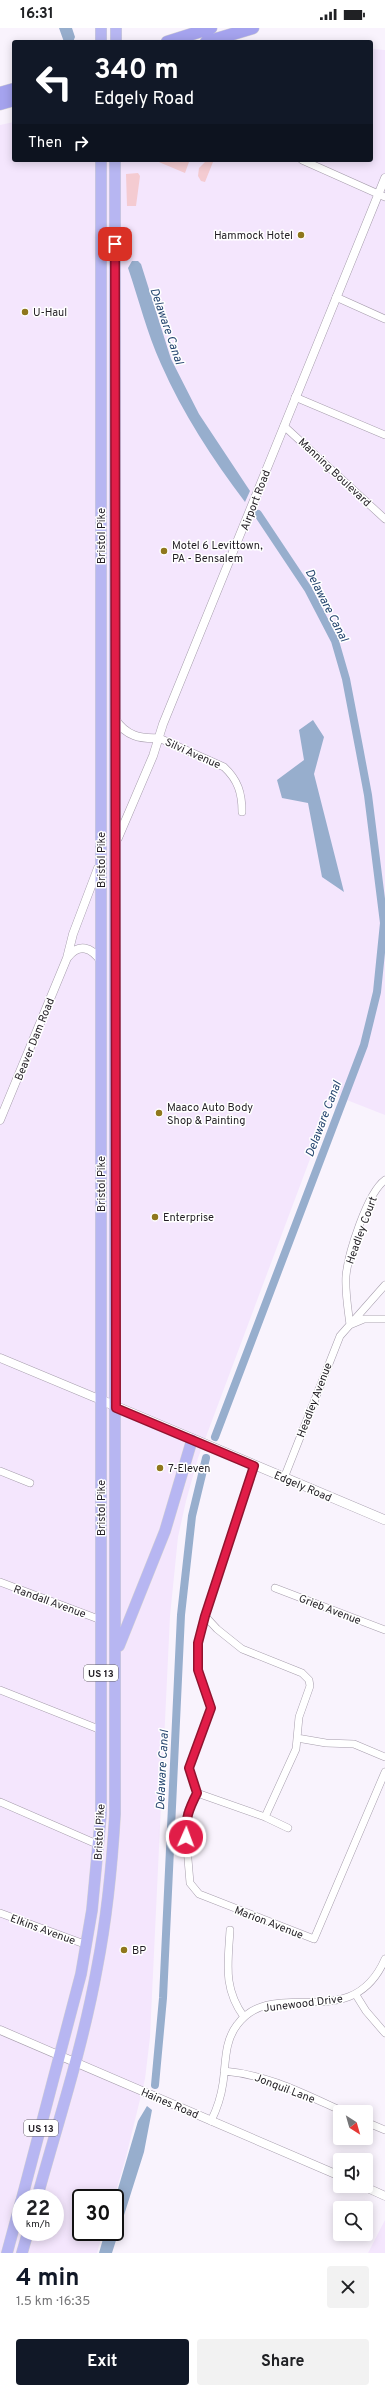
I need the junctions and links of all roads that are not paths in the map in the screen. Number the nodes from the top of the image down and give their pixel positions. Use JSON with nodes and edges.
{"nodes":[{"id":1,"x":101,"y":28,"type":"edge"},
{"id":2,"x":116,"y":28,"type":"edge"},
{"id":3,"x":211,"y":28,"type":"edge"},
{"id":4,"x":253,"y":28,"type":"edge"},
{"id":5,"x":101,"y":40,"type":"edge"},
{"id":6,"x":116,"y":40,"type":"edge"},
{"id":7,"x":173,"y":40,"type":"edge"},
{"id":8,"x":213,"y":40,"type":"edge"},
{"id":9,"x":12,"y":90,"type":"edge"},
{"id":10,"x":0,"y":93,"type":"edge"},
{"id":11,"x":12,"y":101,"type":"edge"},
{"id":12,"x":0,"y":104,"type":"edge"},
{"id":13,"x":101,"y":162,"type":"edge"},
{"id":14,"x":115,"y":162,"type":"edge"},
{"id":15,"x":307,"y":162,"type":"edge"},
{"id":16,"x":385,"y":178,"type":"edge"},
{"id":17,"x":382,"y":195,"type":"edge"},
{"id":18,"x":336,"y":297,"type":"junction"},
{"id":19,"x":385,"y":319,"type":"edge"},
{"id":20,"x":296,"y":396,"type":"junction"},
{"id":21,"x":284,"y":426,"type":"junction"},
{"id":22,"x":385,"y":436,"type":"edge"},
{"id":23,"x":385,"y":519,"type":"edge"},
{"id":24,"x":116,"y":719,"type":"junction"},
{"id":25,"x":159,"y":738,"type":"junction"},
{"id":26,"x":242,"y":812,"type":"dead end"},
{"id":27,"x":116,"y":845,"type":"junction"},
{"id":28,"x":101,"y":857,"type":"junction"},
{"id":29,"x":67,"y":958,"type":"junction"},
{"id":30,"x":101,"y":961,"type":"junction"},
{"id":31,"x":0,"y":1120,"type":"edge"},
{"id":32,"x":385,"y":1180,"type":"edge"},
{"id":33,"x":385,"y":1285,"type":"edge"},
{"id":34,"x":385,"y":1318,"type":"edge"},
{"id":35,"x":350,"y":1325,"type":"junction"},
{"id":36,"x":0,"y":1358,"type":"edge"},
{"id":37,"x":101,"y":1400,"type":"junction"},
{"id":38,"x":116,"y":1408,"type":"junction"},
{"id":39,"x":192,"y":1440,"type":"junction"},
{"id":40,"x":254,"y":1466,"type":"junction"},
{"id":41,"x":0,"y":1471,"type":"edge"},
{"id":42,"x":284,"y":1478,"type":"junction"},
{"id":43,"x":30,"y":1483,"type":"dead end"},
{"id":44,"x":385,"y":1520,"type":"edge"},
{"id":45,"x":1,"y":1584,"type":"edge"},
{"id":46,"x":275,"y":1588,"type":"dead end"},
{"id":47,"x":205,"y":1616,"type":"junction"},
{"id":48,"x":101,"y":1620,"type":"junction"},
{"id":49,"x":385,"y":1630,"type":"edge"},
{"id":50,"x":116,"y":1656,"type":"junction"},
{"id":51,"x":0,"y":1690,"type":"edge"},
{"id":52,"x":101,"y":1730,"type":"junction"},
{"id":53,"x":297,"y":1738,"type":"junction"},
{"id":54,"x":385,"y":1757,"type":"edge"},
{"id":55,"x":385,"y":1772,"type":"edge"},
{"id":56,"x":197,"y":1793,"type":"junction"},
{"id":57,"x":0,"y":1802,"type":"edge"},
{"id":58,"x":265,"y":1817,"type":"junction"},
{"id":59,"x":288,"y":1828,"type":"dead end"},
{"id":60,"x":99,"y":1845,"type":"junction"},
{"id":61,"x":0,"y":1913,"type":"edge"},
{"id":62,"x":230,"y":1930,"type":"dead end"},
{"id":63,"x":87,"y":1945,"type":"junction"},
{"id":64,"x":385,"y":1959,"type":"edge"},
{"id":65,"x":356,"y":1995,"type":"junction"},
{"id":66,"x":244,"y":2017,"type":"junction"},
{"id":67,"x":0,"y":2030,"type":"edge"},
{"id":68,"x":385,"y":2032,"type":"edge"},
{"id":69,"x":61,"y":2057,"type":"junction"},
{"id":70,"x":74,"y":2063,"type":"junction"},
{"id":71,"x":224,"y":2071,"type":"junction"},
{"id":72,"x":333,"y":2107,"type":"edge"},
{"id":73,"x":211,"y":2121,"type":"junction"},
{"id":74,"x":373,"y":2125,"type":"edge"},
{"id":75,"x":385,"y":2130,"type":"edge"},
{"id":76,"x":333,"y":2173,"type":"edge"},
{"id":77,"x":24,"y":2189,"type":"edge"},
{"id":78,"x":39,"y":2189,"type":"edge"},
{"id":79,"x":373,"y":2191,"type":"edge"},
{"id":80,"x":385,"y":2196,"type":"edge"},
{"id":81,"x":12,"y":2234,"type":"edge"},
{"id":82,"x":25,"y":2241,"type":"edge"},
{"id":83,"x":7,"y":2253,"type":"edge"},
{"id":84,"x":22,"y":2253,"type":"edge"}],
"edges":[{"from":1,"to":5,"type":"highway"},
{"from":2,"to":6,"type":"highway"},
{"from":3,"to":7,"type":"highway"},
{"from":4,"to":8,"type":"highway"},
{"from":9,"to":10,"type":"highway"},
{"from":11,"to":12,"type":"highway"},
{"from":13,"to":28,"type":"highway","name":"Bristol Pike","number":"US 13"},
{"from":14,"to":24,"type":"highway","name":"Bristol Pike","number":"US 13"},
{"from":15,"to":17,"type":"street"},
{"from":16,"to":17,"type":"street","name":"Airport Road"},
{"from":17,"to":18,"type":"street","name":"Airport Road"},
{"from":18,"to":19,"type":"street"},
{"from":18,"to":20,"type":"street","name":"Airport Road"},
{"from":20,"to":21,"type":"street","name":"Airport Road"},
{"from":20,"to":22,"type":"street"},
{"from":21,"to":23,"type":"street","name":"Manning Boulevard"},
{"from":21,"to":25,"type":"street","name":"Airport Road"},
{"from":24,"to":25,"type":"street"},
{"from":24,"to":27,"type":"highway","name":"Bristol Pike","number":"US 13"},
{"from":25,"to":26,"type":"street","name":"Silvi Avenue"},
{"from":25,"to":27,"type":"street","name":"Airport Road"},
{"from":27,"to":38,"type":"highway","name":"Bristol Pike","number":"US 13"},
{"from":28,"to":29,"type":"street","name":"Beaver Dam Road"},
{"from":28,"to":30,"type":"highway","name":"Bristol Pike","number":"US 13"},
{"from":29,"to":30,"type":"street"},
{"from":29,"to":31,"type":"street","name":"Beaver Dam Road"},
{"from":30,"to":37,"type":"highway","name":"Bristol Pike","number":"US 13"},
{"from":32,"to":35,"type":"street","name":"Headley Court"},
{"from":33,"to":35,"type":"street"},
{"from":34,"to":35,"type":"street"},
{"from":35,"to":42,"type":"street","name":"Headley Avenue"},
{"from":36,"to":37,"type":"street","name":"Edgely Road"},
{"from":37,"to":38,"type":"main road","name":"Edgely Road"},
{"from":37,"to":48,"type":"highway","name":"Bristol Pike","number":"US 13"},
{"from":38,"to":39,"type":"main road","name":"Edgely Road"},
{"from":38,"to":50,"type":"highway","name":"Bristol Pike","number":"US 13"},
{"from":39,"to":40,"type":"main road","name":"Edgely Road"},
{"from":39,"to":50,"type":"highway"},
{"from":40,"to":42,"type":"main road","name":"Edgely Road"},
{"from":40,"to":47,"type":"street"},
{"from":41,"to":43,"type":"street"},
{"from":42,"to":44,"type":"main road","name":"Edgely Road"},
{"from":45,"to":48,"type":"street","name":"Randall Avenue"},
{"from":46,"to":49,"type":"street","name":"Grieb Avenue"},
{"from":47,"to":53,"type":"street"},
{"from":47,"to":56,"type":"street"},
{"from":48,"to":52,"type":"highway","name":"Bristol Pike","number":"US 13"},
{"from":50,"to":70,"type":"highway","name":"Bristol Pike","number":"US 13"},
{"from":51,"to":52,"type":"street"},
{"from":52,"to":60,"type":"highway","name":"Bristol Pike","number":"US 13"},
{"from":53,"to":54,"type":"street"},
{"from":53,"to":58,"type":"street"},
{"from":55,"to":56,"type":"street","name":"Marion Avenue"},
{"from":56,"to":58,"type":"street"},
{"from":57,"to":60,"type":"street"},
{"from":58,"to":59,"type":"street"},
{"from":60,"to":63,"type":"highway","name":"Bristol Pike","number":"US 13"},
{"from":61,"to":63,"type":"street","name":"Elkins Avenue"},
{"from":62,"to":66,"type":"street"},
{"from":63,"to":69,"type":"highway","name":"Bristol Pike","number":"US 13"},
{"from":64,"to":65,"type":"street","name":"Junewood Drive"},
{"from":65,"to":66,"type":"street","name":"Junewood Drive"},
{"from":65,"to":68,"type":"street"},
{"from":66,"to":71,"type":"street","name":"Junewood Drive"},
{"from":67,"to":69,"type":"street","name":"Haines Road"},
{"from":69,"to":70,"type":"street","name":"Haines Road"},
{"from":69,"to":77,"type":"highway","name":"Bristol Pike","number":"US 13"},
{"from":70,"to":73,"type":"street","name":"Haines Road"},
{"from":70,"to":78,"type":"highway","name":"Bristol Pike","number":"US 13"},
{"from":71,"to":72,"type":"street","name":"Jonquil Lane"},
{"from":71,"to":73,"type":"street","name":"Junewood Drive"},
{"from":73,"to":76,"type":"street","name":"Haines Road"},
{"from":74,"to":75,"type":"street"},
{"from":79,"to":80,"type":"street"},
{"from":81,"to":83,"type":"highway","name":"Bristol Pike","number":"US 13"},
{"from":82,"to":84,"type":"highway"}]}
